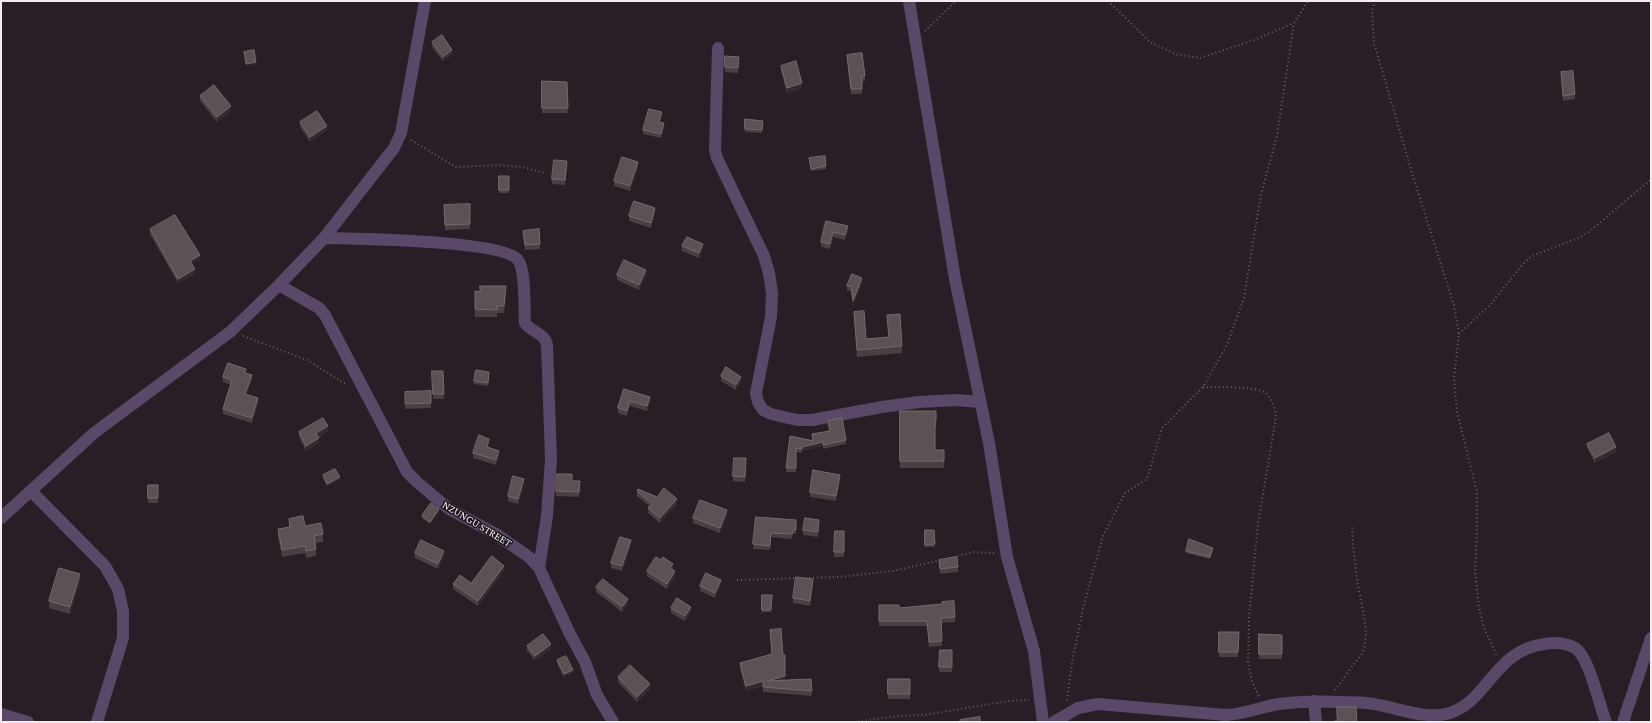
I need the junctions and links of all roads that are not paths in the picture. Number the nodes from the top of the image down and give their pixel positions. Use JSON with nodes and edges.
{"nodes":[{"id":1,"x":425,"y":1,"type":"edge"},
{"id":2,"x":908,"y":1,"type":"edge"},
{"id":3,"x":718,"y":48,"type":"dead end"},
{"id":4,"x":324,"y":238,"type":"junction"},
{"id":5,"x":279,"y":286,"type":"junction"},
{"id":6,"x":980,"y":402,"type":"junction"},
{"id":7,"x":31,"y":491,"type":"junction"},
{"id":8,"x":1,"y":518,"type":"edge"},
{"id":9,"x":538,"y":568,"type":"junction"},
{"id":10,"x":1651,"y":638,"type":"edge"},
{"id":11,"x":1314,"y":701,"type":"junction"},
{"id":12,"x":1,"y":714,"type":"edge"},
{"id":13,"x":28,"y":722,"type":"edge"},
{"id":14,"x":97,"y":722,"type":"edge"},
{"id":15,"x":613,"y":722,"type":"edge"},
{"id":16,"x":1043,"y":722,"type":"edge"},
{"id":17,"x":1054,"y":722,"type":"edge"},
{"id":18,"x":1316,"y":722,"type":"edge"},
{"id":19,"x":1606,"y":722,"type":"edge"},
{"id":20,"x":1623,"y":722,"type":"edge"}],
"edges":[{"from":1,"to":4,"type":"street"},
{"from":2,"to":6,"type":"street"},
{"from":3,"to":6,"type":"street"},
{"from":4,"to":5,"type":"street"},
{"from":4,"to":9,"type":"street"},
{"from":5,"to":7,"type":"street"},
{"from":5,"to":9,"type":"street","name":"NZUNGU STREET"},
{"from":6,"to":16,"type":"street"},
{"from":7,"to":8,"type":"street"},
{"from":7,"to":14,"type":"street"},
{"from":9,"to":15,"type":"street","name":"NZUNGU STREET"},
{"from":10,"to":20,"type":"street"},
{"from":11,"to":17,"type":"street"},
{"from":11,"to":18,"type":"street"},
{"from":11,"to":19,"type":"street"},
{"from":12,"to":13,"type":"street"}]}
